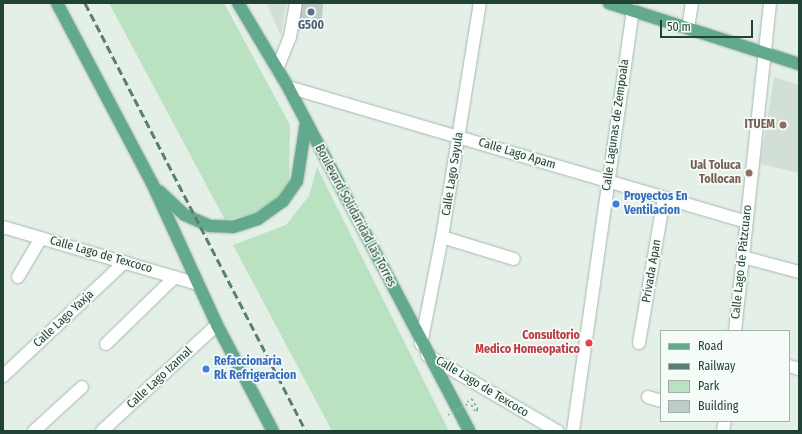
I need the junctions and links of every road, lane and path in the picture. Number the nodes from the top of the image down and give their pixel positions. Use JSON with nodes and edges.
{"nodes":[{"id":1,"x":57,"y":3,"type":"edge"},
{"id":2,"x":238,"y":3,"type":"edge"},
{"id":3,"x":296,"y":3,"type":"edge"},
{"id":4,"x":480,"y":3,"type":"edge"},
{"id":5,"x":609,"y":3,"type":"edge"},
{"id":6,"x":692,"y":3,"type":"edge"},
{"id":7,"x":770,"y":3,"type":"edge"},
{"id":8,"x":633,"y":10,"type":"junction"},
{"id":9,"x":688,"y":28,"type":"junction"},
{"id":10,"x":765,"y":53,"type":"junction"},
{"id":11,"x":799,"y":64,"type":"edge"},
{"id":12,"x":277,"y":70,"type":"junction"},
{"id":13,"x":288,"y":88,"type":"junction"},
{"id":14,"x":306,"y":123,"type":"junction"},
{"id":15,"x":459,"y":136,"type":"junction"},
{"id":16,"x":607,"y":182,"type":"junction"},
{"id":17,"x":152,"y":183,"type":"junction"},
{"id":18,"x":664,"y":199,"type":"junction"},
{"id":19,"x":746,"y":222,"type":"junction"},
{"id":20,"x":3,"y":227,"type":"edge"},
{"id":21,"x":442,"y":237,"type":"junction"},
{"id":22,"x":41,"y":238,"type":"junction"},
{"id":23,"x":743,"y":257,"type":"junction"},
{"id":24,"x":514,"y":259,"type":"dead end"},
{"id":25,"x":125,"y":262,"type":"junction"},
{"id":26,"x":799,"y":272,"type":"edge"},
{"id":27,"x":18,"y":277,"type":"dead end"},
{"id":28,"x":175,"y":277,"type":"junction"},
{"id":29,"x":198,"y":284,"type":"junction"},
{"id":30,"x":217,"y":325,"type":"junction"},
{"id":31,"x":735,"y":330,"type":"edge"},
{"id":32,"x":639,"y":343,"type":"dead end"},
{"id":33,"x":106,"y":344,"type":"dead end"},
{"id":34,"x":424,"y":349,"type":"junction"},
{"id":35,"x":3,"y":376,"type":"edge"},
{"id":36,"x":82,"y":387,"type":"dead end"},
{"id":37,"x":648,"y":398,"type":"dead end"},
{"id":38,"x":472,"y":399,"type":"dead end"},
{"id":39,"x":660,"y":401,"type":"edge"},
{"id":40,"x":448,"y":415,"type":"dead end"},
{"id":41,"x":34,"y":431,"type":"edge"},
{"id":42,"x":102,"y":431,"type":"edge"},
{"id":43,"x":273,"y":431,"type":"edge"},
{"id":44,"x":469,"y":431,"type":"edge"},
{"id":45,"x":557,"y":431,"type":"edge"},
{"id":46,"x":573,"y":431,"type":"edge"}],
"edges":[{"from":1,"to":17,"type":"main road"},
{"from":2,"to":12,"type":"main road","name":"Boulevard Solidaridad las Torres"},
{"from":3,"to":12,"type":"street"},
{"from":4,"to":15,"type":"street","name":"Calle Lago Sayula"},
{"from":5,"to":8,"type":"main road"},
{"from":6,"to":9,"type":"street"},
{"from":7,"to":10,"type":"street","name":"Calle Lago de Pátzcuaro"},
{"from":8,"to":9,"type":"main road"},
{"from":8,"to":16,"type":"street","name":"Calle Lagunas de Zempoala"},
{"from":9,"to":10,"type":"main road"},
{"from":10,"to":11,"type":"main road"},
{"from":10,"to":19,"type":"street","name":"Calle Lago de Pátzcuaro"},
{"from":12,"to":13,"type":"main road","name":"Boulevard Solidaridad las Torres"},
{"from":13,"to":14,"type":"main road","name":"Boulevard Solidaridad las Torres"},
{"from":13,"to":15,"type":"street","name":"Calle Lago Apam"},
{"from":14,"to":17,"type":"main road"},
{"from":14,"to":34,"type":"main road","name":"Boulevard Solidaridad las Torres"},
{"from":15,"to":16,"type":"street","name":"Calle Lago Apam"},
{"from":15,"to":21,"type":"street","name":"Calle Lago Sayula"},
{"from":16,"to":18,"type":"street","name":"Calle Lago Apam"},
{"from":16,"to":46,"type":"street","name":"Calle Lagunas de Zempoala"},
{"from":17,"to":29,"type":"main road"},
{"from":18,"to":19,"type":"street","name":"Calle Lago Apam"},
{"from":18,"to":32,"type":"street","name":"Privada Apan"},
{"from":19,"to":23,"type":"street","name":"Calle Lago de Pátzcuaro"},
{"from":20,"to":22,"type":"street","name":"Calle Lago de Texcoco"},
{"from":21,"to":24,"type":"street"},
{"from":21,"to":34,"type":"street","name":"Calle Lago Sayula"},
{"from":22,"to":25,"type":"street","name":"Calle Lago de Texcoco"},
{"from":22,"to":27,"type":"street"},
{"from":23,"to":26,"type":"street"},
{"from":23,"to":31,"type":"street","name":"Calle Lago de Pátzcuaro"},
{"from":25,"to":28,"type":"street","name":"Calle Lago de Texcoco"},
{"from":25,"to":35,"type":"street","name":"Calle Lago Yaxja"},
{"from":28,"to":29,"type":"street","name":"Calle Lago de Texcoco"},
{"from":28,"to":33,"type":"street"},
{"from":29,"to":30,"type":"main road"},
{"from":30,"to":42,"type":"street","name":"Calle Lago Izamal"},
{"from":30,"to":43,"type":"main road"},
{"from":34,"to":44,"type":"main road","name":"Boulevard Solidaridad las Torres"},
{"from":34,"to":45,"type":"street","name":"Calle Lago de Texcoco"},
{"from":36,"to":41,"type":"street"},
{"from":37,"to":39,"type":"street"},
{"from":38,"to":40,"type":"path","bridge":true}]}
